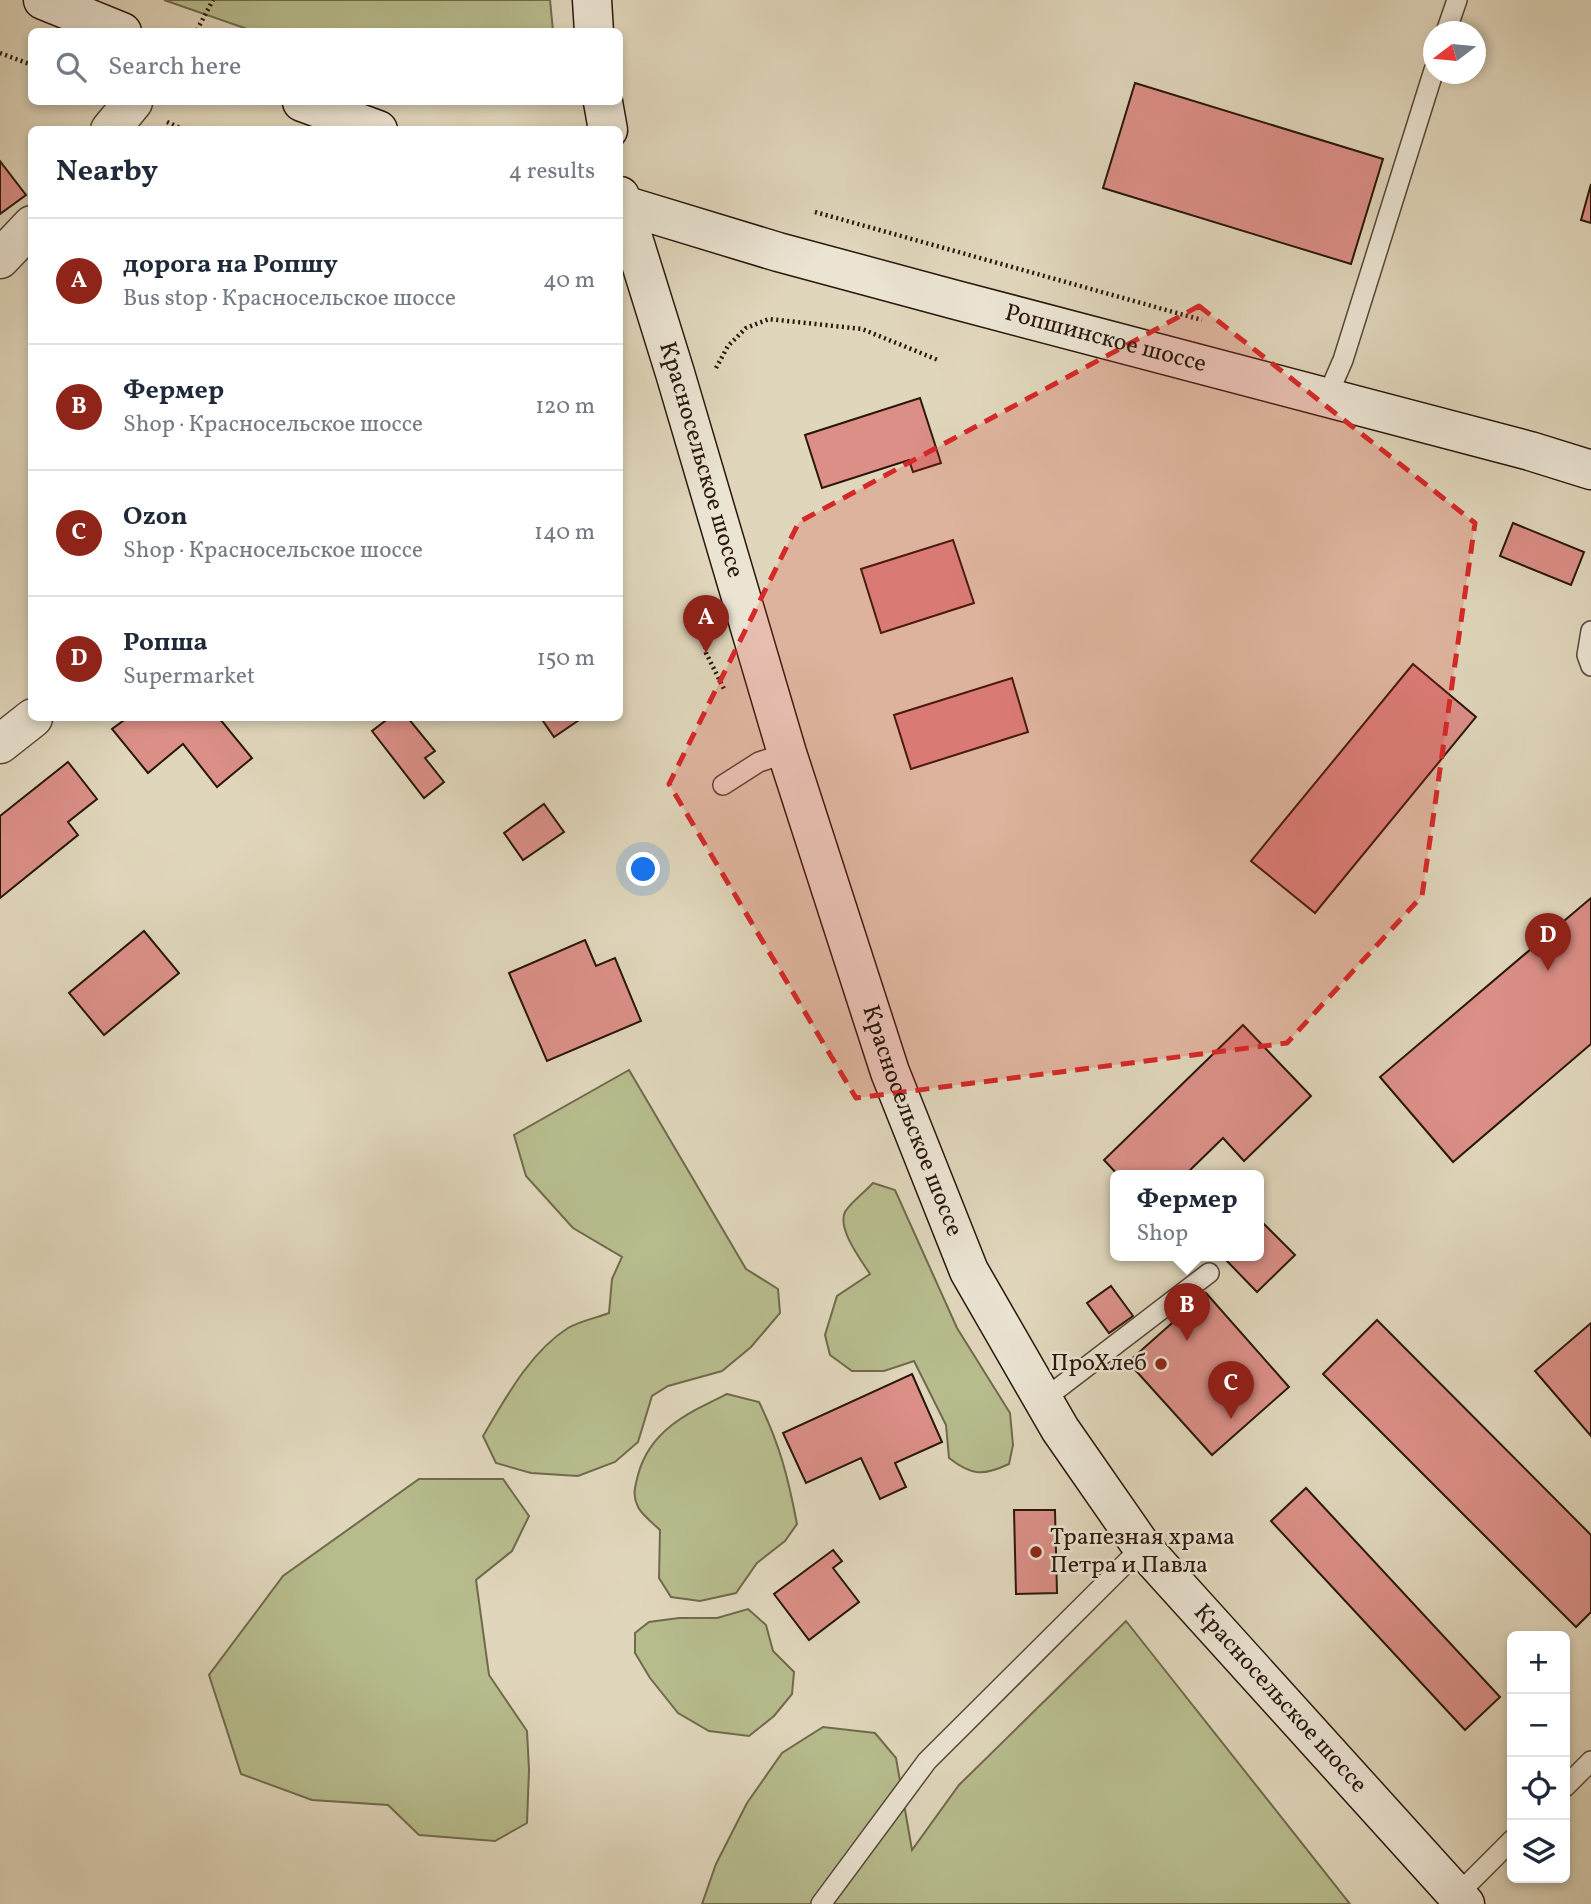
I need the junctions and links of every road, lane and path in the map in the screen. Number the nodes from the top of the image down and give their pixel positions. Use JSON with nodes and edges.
{"nodes":[{"id":1,"x":43,"y":0,"type":"edge"},
{"id":2,"x":214,"y":0,"type":"edge"},
{"id":3,"x":592,"y":0,"type":"edge"},
{"id":4,"x":1457,"y":0,"type":"edge"},
{"id":5,"x":1450,"y":21,"type":"edge"},
{"id":6,"x":112,"y":28,"type":"edge"},
{"id":7,"x":198,"y":28,"type":"edge"},
{"id":8,"x":594,"y":28,"type":"edge"},
{"id":9,"x":0,"y":53,"type":"edge"},
{"id":10,"x":28,"y":64,"type":"edge"},
{"id":11,"x":1429,"y":84,"type":"edge"},
{"id":12,"x":131,"y":105,"type":"edge"},
{"id":13,"x":310,"y":105,"type":"edge"},
{"id":14,"x":604,"y":105,"type":"edge"},
{"id":15,"x":113,"y":126,"type":"edge"},
{"id":16,"x":367,"y":126,"type":"edge"},
{"id":17,"x":607,"y":126,"type":"edge"},
{"id":18,"x":623,"y":203,"type":"edge"},
{"id":19,"x":623,"y":211,"type":"edge"},
{"id":20,"x":815,"y":212,"type":"dead end"},
{"id":21,"x":28,"y":229,"type":"edge"},
{"id":22,"x":0,"y":260,"type":"edge"},
{"id":23,"x":1209,"y":322,"type":"dead end"},
{"id":24,"x":938,"y":360,"type":"dead end"},
{"id":25,"x":716,"y":369,"type":"dead end"},
{"id":26,"x":1326,"y":399,"type":"junction"},
{"id":27,"x":1591,"y":470,"type":"edge"},
{"id":28,"x":1591,"y":631,"type":"edge"},
{"id":29,"x":1591,"y":666,"type":"edge"},
{"id":30,"x":29,"y":721,"type":"edge"},
{"id":31,"x":0,"y":744,"type":"edge"},
{"id":32,"x":787,"y":753,"type":"junction"},
{"id":33,"x":723,"y":785,"type":"dead end"},
{"id":34,"x":1209,"y":1273,"type":"dead end"},
{"id":35,"x":1043,"y":1400,"type":"junction"},
{"id":36,"x":1142,"y":1547,"type":"junction"},
{"id":37,"x":1591,"y":1761,"type":"edge"},
{"id":38,"x":1570,"y":1782,"type":"edge"},
{"id":39,"x":1507,"y":1846,"type":"edge"},
{"id":40,"x":1461,"y":1900,"type":"edge"},
{"id":41,"x":821,"y":1904,"type":"edge"}],
"edges":[{"from":1,"to":6,"type":"main road"},
{"from":2,"to":7,"type":"path"},
{"from":3,"to":8,"type":"main road"},
{"from":4,"to":5,"type":"lane"},
{"from":9,"to":10,"type":"path"},
{"from":11,"to":26,"type":"lane"},
{"from":12,"to":15,"type":"main road"},
{"from":13,"to":16,"type":"main road"},
{"from":14,"to":17,"type":"main road"},
{"from":18,"to":26,"type":"main road","name":"Ропшинское шоссе"},
{"from":19,"to":32,"type":"main road","name":"Красносельское шоссе"},
{"from":20,"to":23,"type":"path"},
{"from":21,"to":22,"type":"main road"},
{"from":24,"to":25,"type":"path"},
{"from":26,"to":27,"type":"main road","name":"Ропшинское шоссе"},
{"from":28,"to":29,"type":"lane"},
{"from":30,"to":31,"type":"main road"},
{"from":32,"to":33,"type":"lane"},
{"from":32,"to":35,"type":"main road","name":"Красносельское шоссе"},
{"from":34,"to":35,"type":"lane"},
{"from":35,"to":36,"type":"main road","name":"Красносельское шоссе"},
{"from":36,"to":40,"type":"main road","name":"Красносельское шоссе"},
{"from":36,"to":41,"type":"lane"},
{"from":37,"to":38,"type":"lane"},
{"from":39,"to":40,"type":"lane"}]}
